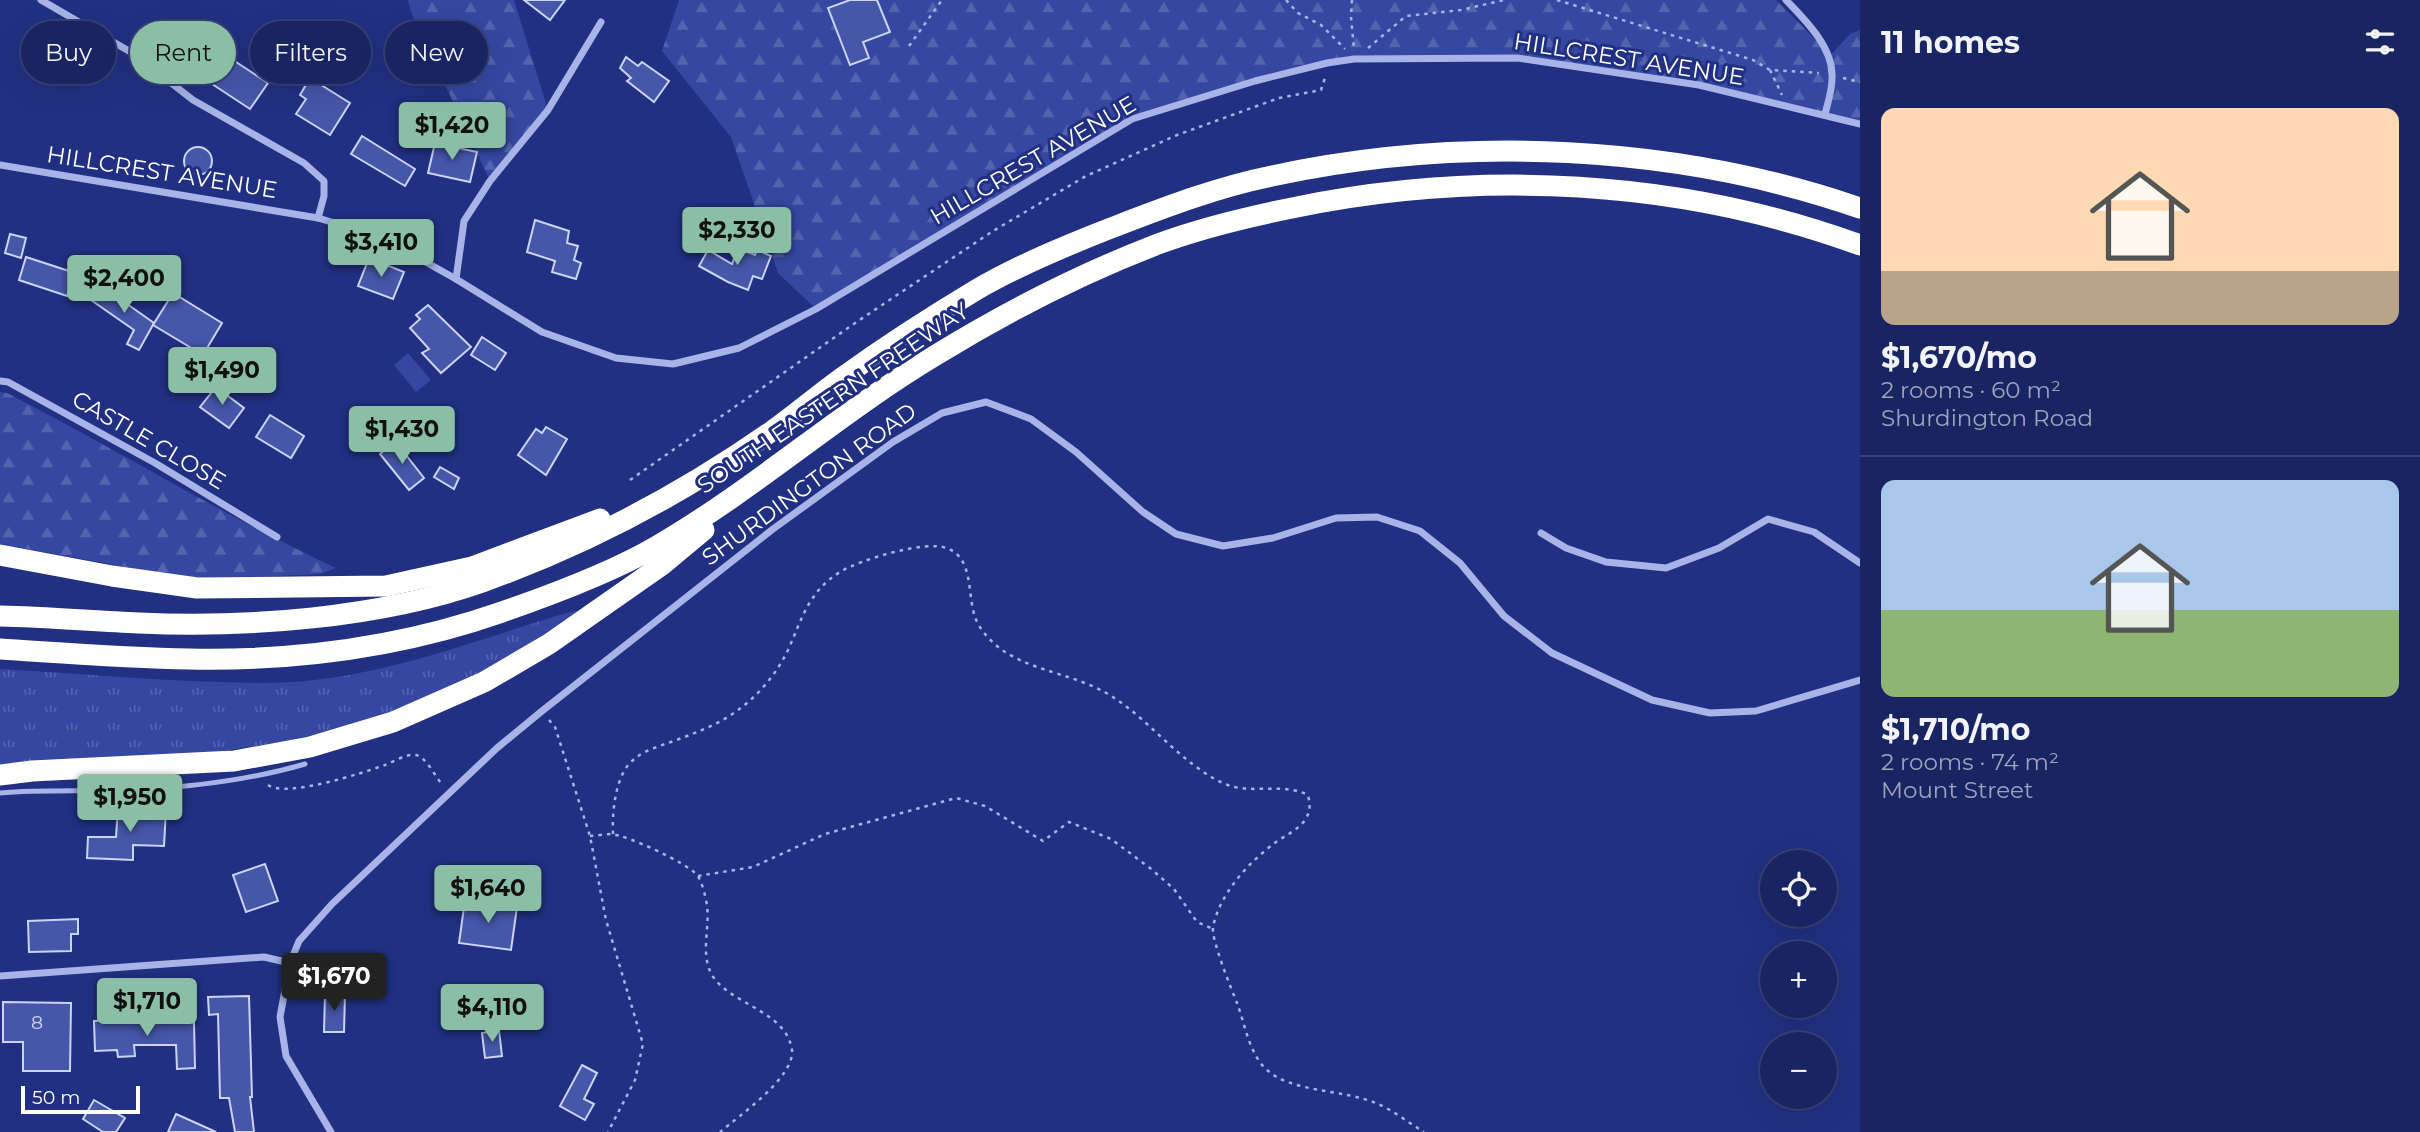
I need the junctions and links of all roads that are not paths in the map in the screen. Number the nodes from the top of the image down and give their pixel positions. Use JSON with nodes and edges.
{"nodes":[{"id":1,"x":41,"y":0,"type":"edge"},
{"id":2,"x":1786,"y":0,"type":"edge"},
{"id":3,"x":601,"y":22,"type":"dead end"},
{"id":4,"x":1825,"y":114,"type":"junction"},
{"id":5,"x":1860,"y":124,"type":"edge"},
{"id":6,"x":0,"y":165,"type":"edge"},
{"id":7,"x":1860,"y":208,"type":"edge"},
{"id":8,"x":318,"y":218,"type":"junction"},
{"id":9,"x":1860,"y":246,"type":"edge"},
{"id":10,"x":456,"y":279,"type":"junction"},
{"id":11,"x":0,"y":381,"type":"edge"},
{"id":12,"x":794,"y":454,"type":"junction"},
{"id":13,"x":702,"y":477,"type":"junction"},
{"id":14,"x":1541,"y":533,"type":"dead end"},
{"id":15,"x":277,"y":537,"type":"dead end"},
{"id":16,"x":0,"y":555,"type":"edge"},
{"id":17,"x":1860,"y":563,"type":"edge"},
{"id":18,"x":0,"y":615,"type":"edge"},
{"id":19,"x":0,"y":649,"type":"edge"},
{"id":20,"x":1860,"y":680,"type":"edge"},
{"id":21,"x":305,"y":765,"type":"dead end"},
{"id":22,"x":0,"y":775,"type":"edge"},
{"id":23,"x":0,"y":793,"type":"edge"},
{"id":24,"x":290,"y":962,"type":"junction"},
{"id":25,"x":0,"y":976,"type":"edge"},
{"id":26,"x":331,"y":1132,"type":"edge"}],
"edges":[{"from":1,"to":8,"type":"street","name":"HILLCREST AVENUE"},
{"from":2,"to":4,"type":"street"},
{"from":3,"to":10,"type":"street"},
{"from":4,"to":5,"type":"street","name":"HILLCREST AVENUE"},
{"from":4,"to":10,"type":"street","name":"HILLCREST AVENUE"},
{"from":6,"to":8,"type":"street","name":"HILLCREST AVENUE"},
{"from":7,"to":13,"type":"highway","name":"SOUTH EASTERN FREEWAY"},
{"from":8,"to":10,"type":"street","name":"HILLCREST AVENUE"},
{"from":9,"to":12,"type":"highway","name":"SOUTH EASTERN FREEWAY"},
{"from":11,"to":15,"type":"street","name":"CASTLE CLOSE"},
{"from":12,"to":19,"type":"highway","name":"SOUTH EASTERN FREEWAY"},
{"from":12,"to":22,"type":"highway"},
{"from":13,"to":16,"type":"highway"},
{"from":13,"to":18,"type":"highway","name":"SOUTH EASTERN FREEWAY"},
{"from":14,"to":17,"type":"street"},
{"from":20,"to":24,"type":"street","name":"SHURDINGTON ROAD"},
{"from":21,"to":23,"type":"lane"},
{"from":24,"to":25,"type":"street"},
{"from":24,"to":26,"type":"street","name":"SHURDINGTON ROAD"}]}
